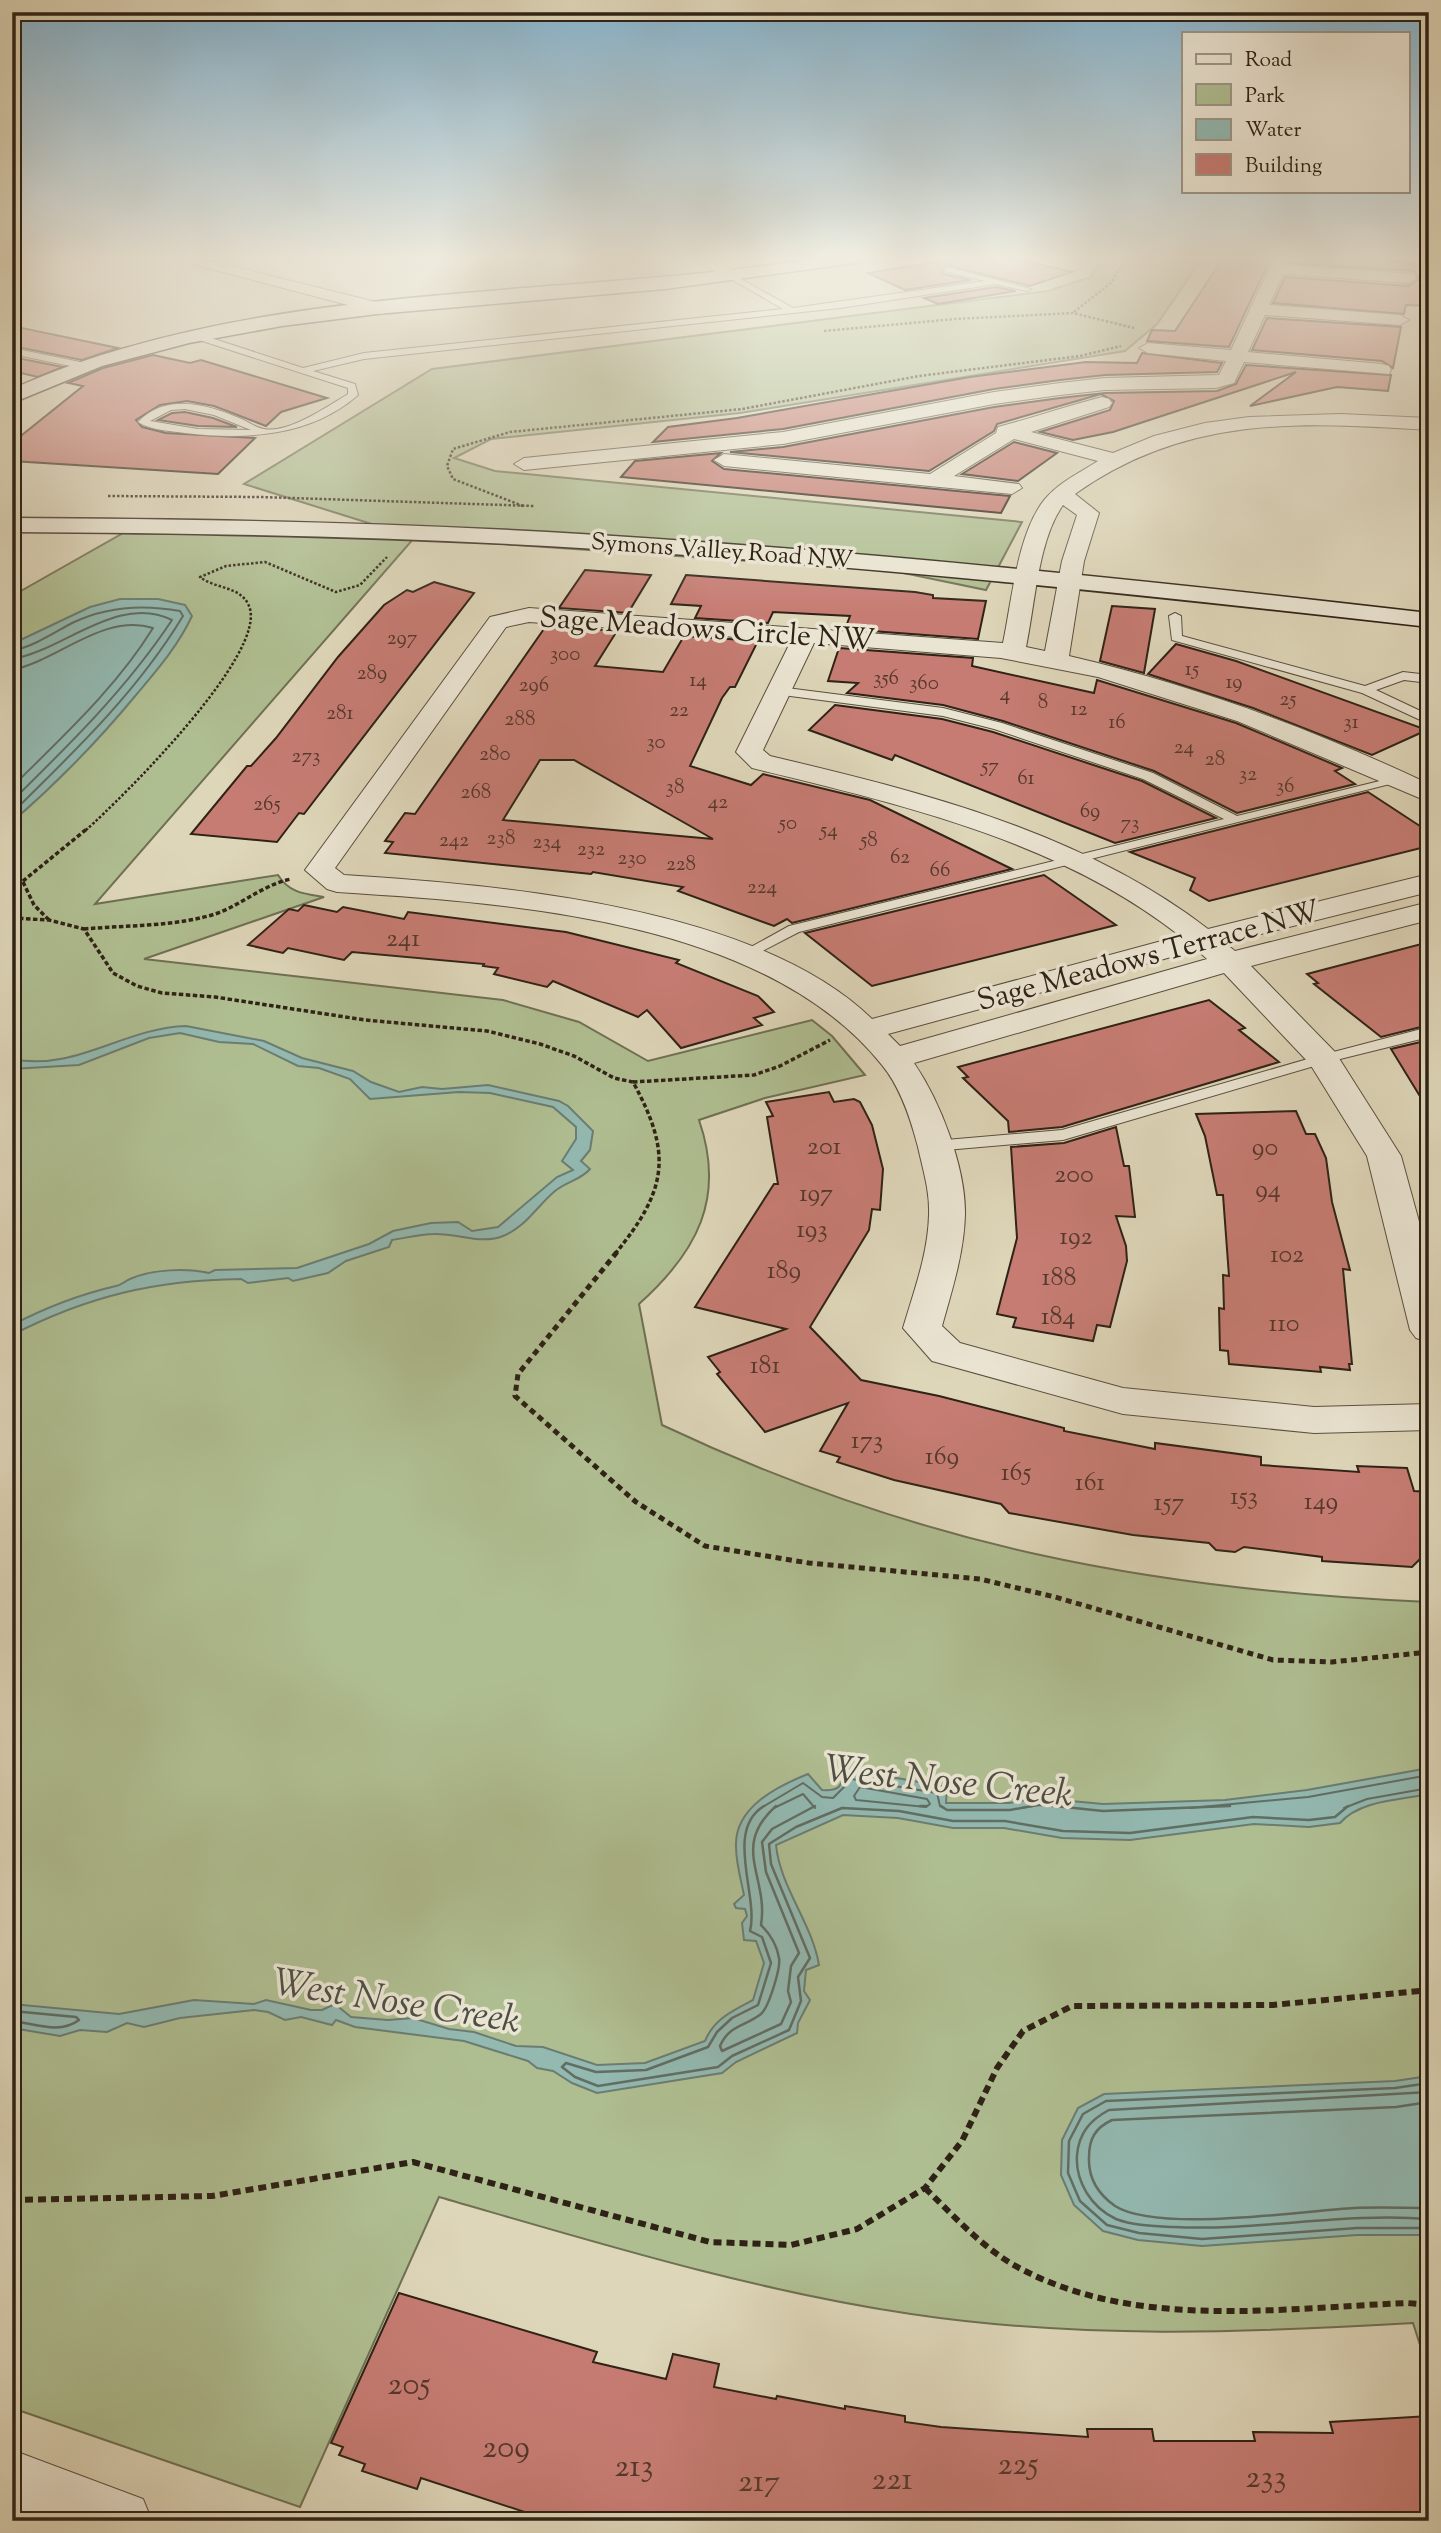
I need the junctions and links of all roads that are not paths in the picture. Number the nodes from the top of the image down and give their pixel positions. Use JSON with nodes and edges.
{"nodes":[{"id":1,"x":61,"y":376,"type":"edge"},
{"id":2,"x":320,"y":376,"type":"edge"},
{"id":3,"x":1228,"y":376,"type":"edge"},
{"id":4,"x":1181,"y":385,"type":"junction"},
{"id":5,"x":12,"y":397,"type":"edge"},
{"id":6,"x":904,"y":414,"type":"junction"},
{"id":7,"x":1429,"y":424,"type":"edge"},
{"id":8,"x":262,"y":432,"type":"junction"},
{"id":9,"x":1009,"y":433,"type":"junction"},
{"id":10,"x":748,"y":452,"type":"junction"},
{"id":11,"x":1114,"y":459,"type":"junction"},
{"id":12,"x":524,"y":464,"type":"dead end"},
{"id":13,"x":933,"y":481,"type":"junction"},
{"id":14,"x":1012,"y":488,"type":"dead end"},
{"id":15,"x":1062,"y":495,"type":"junction"},
{"id":16,"x":12,"y":505,"type":"edge"},
{"id":17,"x":12,"y":525,"type":"edge"},
{"id":18,"x":1072,"y":570,"type":"junction"},
{"id":19,"x":1030,"y":576,"type":"junction"},
{"id":20,"x":1429,"y":602,"type":"edge"},
{"id":21,"x":1175,"y":616,"type":"dead end"},
{"id":22,"x":1429,"y":620,"type":"edge"},
{"id":23,"x":806,"y":635,"type":"junction"},
{"id":24,"x":1013,"y":652,"type":"junction"},
{"id":25,"x":1056,"y":660,"type":"junction"},
{"id":26,"x":1429,"y":679,"type":"edge"},
{"id":27,"x":1366,"y":690,"type":"junction"},
{"id":28,"x":779,"y":691,"type":"junction"},
{"id":29,"x":1429,"y":720,"type":"edge"},
{"id":30,"x":1400,"y":780,"type":"junction"},
{"id":31,"x":1429,"y":794,"type":"edge"},
{"id":32,"x":1235,"y":820,"type":"junction"},
{"id":33,"x":1072,"y":860,"type":"junction"},
{"id":34,"x":1429,"y":883,"type":"edge"},
{"id":35,"x":1429,"y":911,"type":"edge"},
{"id":36,"x":1203,"y":939,"type":"junction"},
{"id":37,"x":745,"y":956,"type":"junction"},
{"id":38,"x":1229,"y":962,"type":"junction"},
{"id":39,"x":868,"y":1030,"type":"junction"},
{"id":40,"x":1429,"y":1032,"type":"edge"},
{"id":41,"x":894,"y":1058,"type":"junction"},
{"id":42,"x":1323,"y":1059,"type":"junction"},
{"id":43,"x":934,"y":1146,"type":"junction"},
{"id":44,"x":1429,"y":1330,"type":"edge"},
{"id":45,"x":1429,"y":1417,"type":"edge"},
{"id":46,"x":12,"y":2481,"type":"edge"},
{"id":47,"x":121,"y":2521,"type":"edge"}],
"edges":[{"from":1,"to":5,"type":"main road"},
{"from":2,"to":8,"type":"lane"},
{"from":3,"to":4,"type":"street"},
{"from":4,"to":6,"type":"street"},
{"from":4,"to":9,"type":"street"},
{"from":6,"to":9,"type":"street"},
{"from":6,"to":10,"type":"street"},
{"from":7,"to":11,"type":"street"},
{"from":8,"to":8,"type":"lane"},
{"from":9,"to":11,"type":"street"},
{"from":9,"to":13,"type":"street"},
{"from":10,"to":12,"type":"street"},
{"from":10,"to":13,"type":"street"},
{"from":11,"to":15,"type":"street"},
{"from":13,"to":14,"type":"street"},
{"from":15,"to":18,"type":"street"},
{"from":15,"to":19,"type":"street"},
{"from":16,"to":19,"type":"main road","name":"Symons Valley Road NW"},
{"from":17,"to":19,"type":"main road","name":"Symons Valley Road NW"},
{"from":18,"to":19,"type":"main road","name":"Symons Valley Road NW"},
{"from":18,"to":20,"type":"main road","name":"Symons Valley Road NW"},
{"from":18,"to":22,"type":"main road","name":"Symons Valley Road NW"},
{"from":18,"to":25,"type":"street"},
{"from":19,"to":24,"type":"street"},
{"from":21,"to":27,"type":"lane"},
{"from":23,"to":24,"type":"street","name":"Sage Meadows Circle NW"},
{"from":23,"to":28,"type":"street"},
{"from":23,"to":37,"type":"street","name":"Sage Meadows Circle NW"},
{"from":24,"to":25,"type":"street","name":"Sage Meadows Circle NW"},
{"from":25,"to":30,"type":"street","name":"Sage Meadows Circle NW"},
{"from":26,"to":27,"type":"lane"},
{"from":27,"to":29,"type":"lane"},
{"from":28,"to":32,"type":"lane"},
{"from":28,"to":33,"type":"street"},
{"from":30,"to":31,"type":"street","name":"Sage Meadows Circle NW"},
{"from":30,"to":32,"type":"lane"},
{"from":32,"to":33,"type":"lane"},
{"from":33,"to":36,"type":"street"},
{"from":33,"to":37,"type":"lane"},
{"from":34,"to":36,"type":"street","name":"Sage Meadows Terrace NW"},
{"from":35,"to":38,"type":"street","name":"Sage Meadows Terrace NW"},
{"from":36,"to":38,"type":"street"},
{"from":36,"to":39,"type":"street","name":"Sage Meadows Terrace NW"},
{"from":37,"to":39,"type":"street"},
{"from":38,"to":41,"type":"street","name":"Sage Meadows Terrace NW"},
{"from":38,"to":42,"type":"street"},
{"from":39,"to":41,"type":"street"},
{"from":40,"to":42,"type":"lane"},
{"from":41,"to":43,"type":"street"},
{"from":42,"to":43,"type":"lane"},
{"from":42,"to":44,"type":"street"},
{"from":43,"to":45,"type":"street"},
{"from":46,"to":47,"type":"street"}]}
